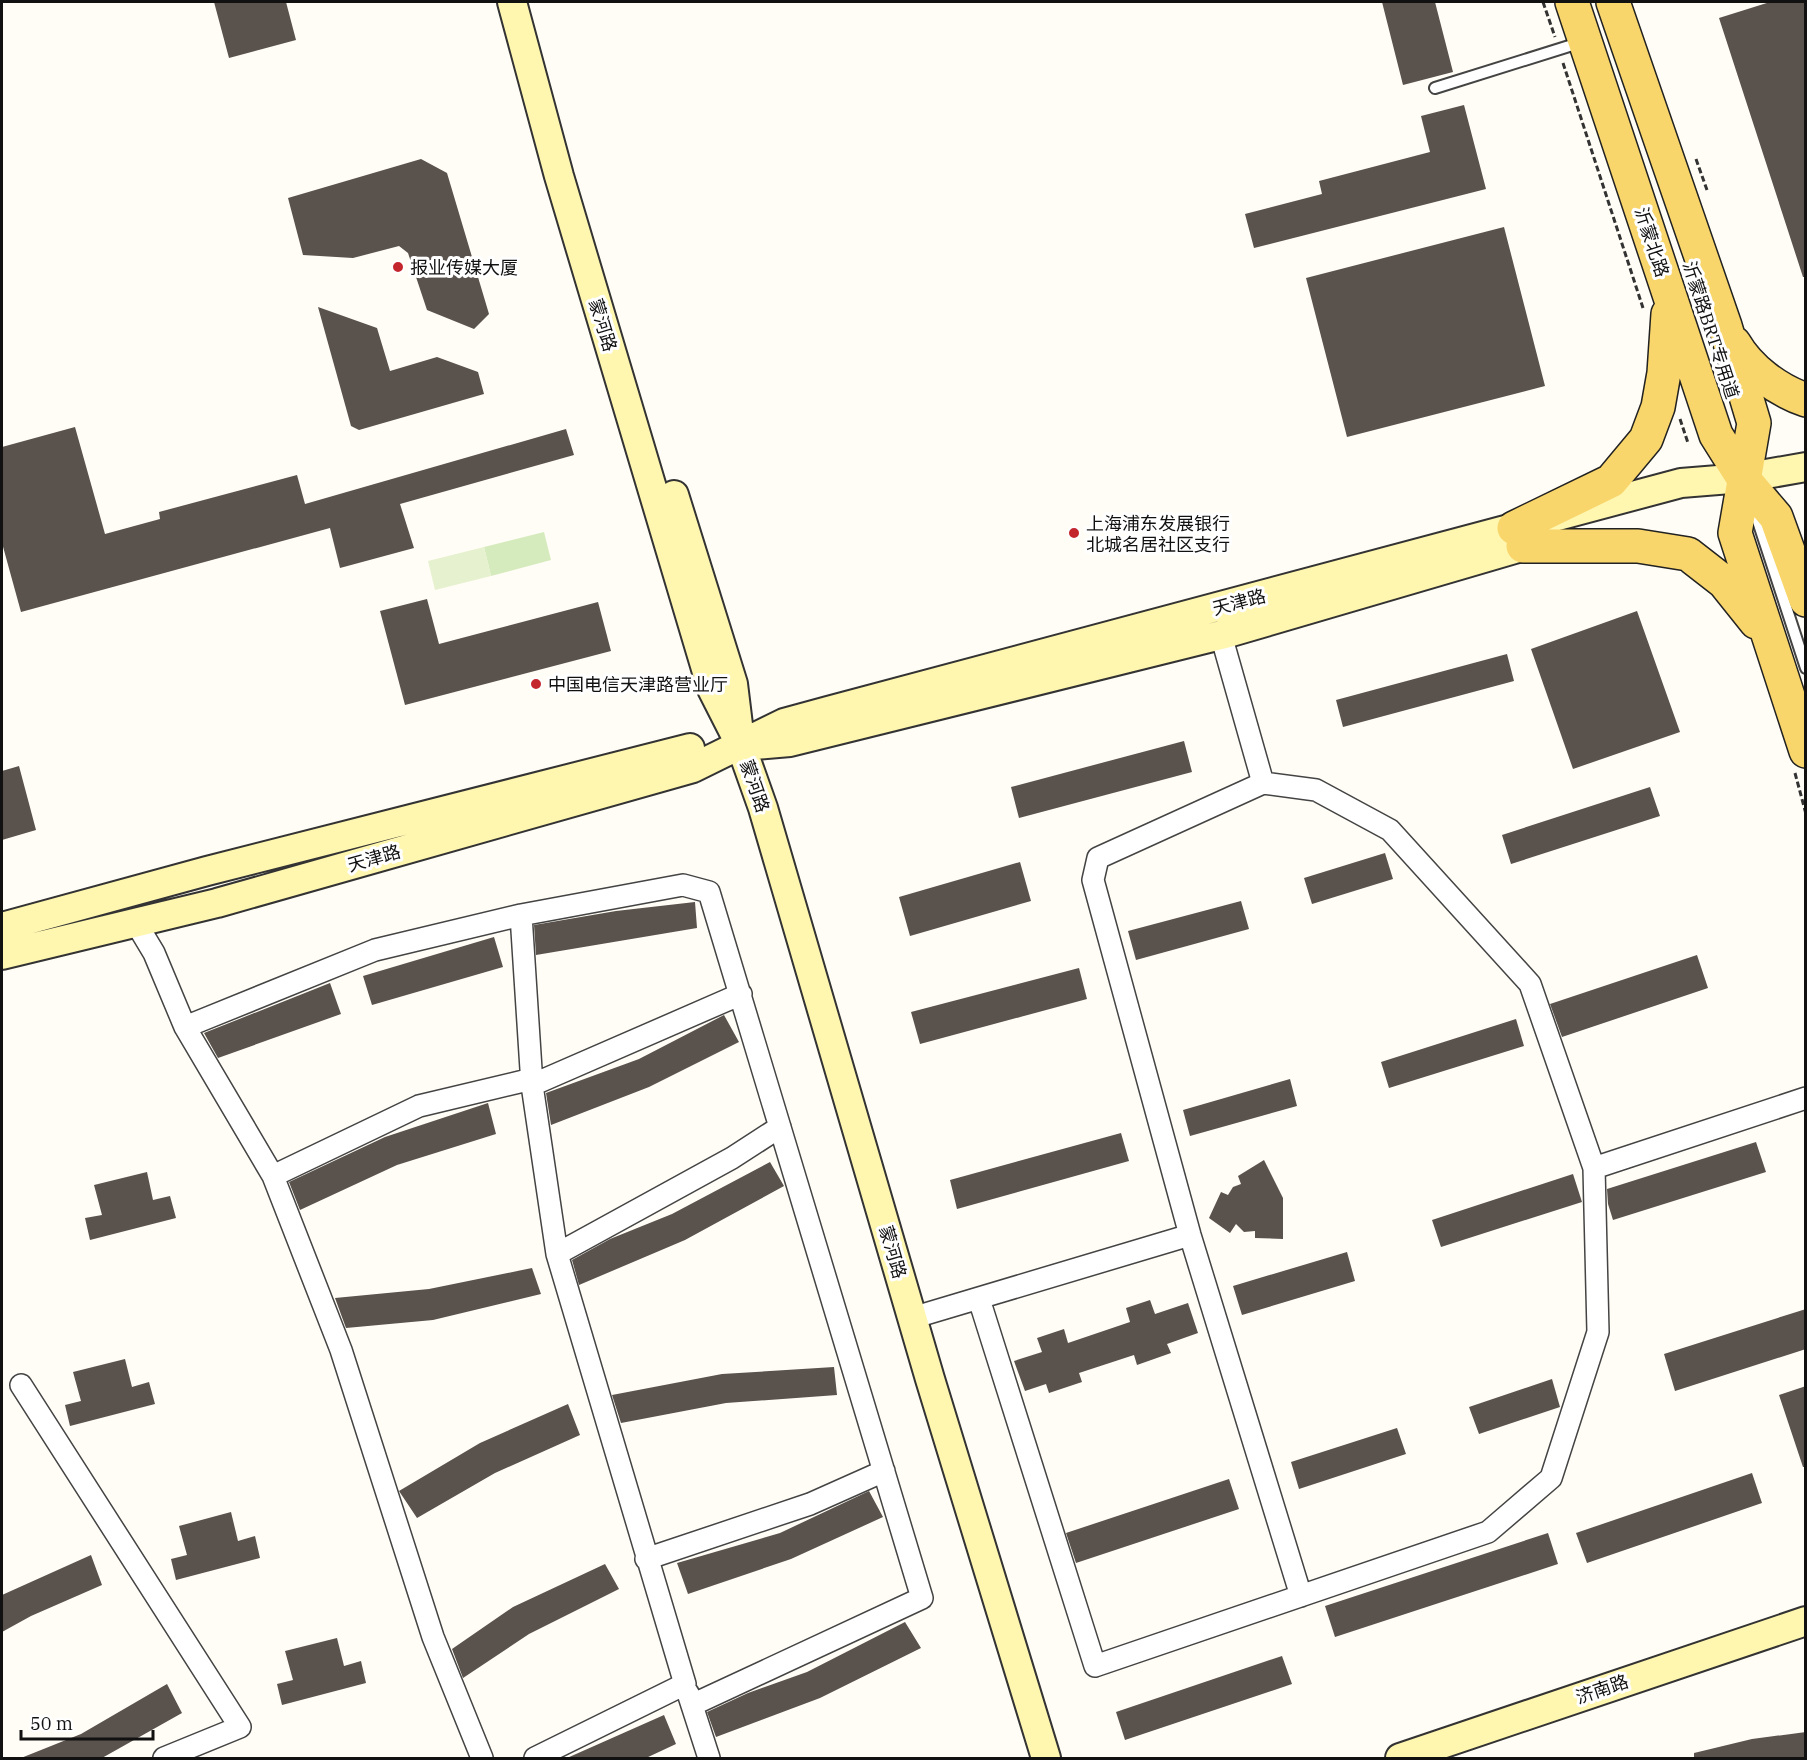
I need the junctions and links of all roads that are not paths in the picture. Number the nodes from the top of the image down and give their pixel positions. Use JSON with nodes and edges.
{"nodes":[{"id":1,"x":512,"y":2,"type":"edge"},
{"id":2,"x":528,"y":2,"type":"edge"},
{"id":3,"x":1572,"y":2,"type":"edge"},
{"id":4,"x":1613,"y":2,"type":"edge"},
{"id":5,"x":1572,"y":45,"type":"junction"},
{"id":6,"x":1435,"y":88,"type":"dead end"},
{"id":7,"x":1669,"y":294,"type":"junction"},
{"id":8,"x":1725,"y":326,"type":"junction"},
{"id":9,"x":1806,"y":400,"type":"edge"},
{"id":10,"x":1728,"y":432,"type":"dead end"},
{"id":11,"x":1806,"y":446,"type":"edge"},
{"id":12,"x":1806,"y":467,"type":"edge"},
{"id":13,"x":1743,"y":478,"type":"junction"},
{"id":14,"x":1519,"y":537,"type":"junction"},
{"id":15,"x":1806,"y":600,"type":"edge"},
{"id":16,"x":1221,"y":635,"type":"junction"},
{"id":17,"x":1774,"y":655,"type":"junction"},
{"id":18,"x":1806,"y":668,"type":"edge"},
{"id":19,"x":741,"y":746,"type":"junction"},
{"id":20,"x":1806,"y":751,"type":"edge"},
{"id":21,"x":1263,"y":783,"type":"junction"},
{"id":22,"x":521,"y":915,"type":"junction"},
{"id":23,"x":136,"y":923,"type":"junction"},
{"id":24,"x":2,"y":927,"type":"edge"},
{"id":25,"x":2,"y":955,"type":"edge"},
{"id":26,"x":741,"y":994,"type":"junction"},
{"id":27,"x":185,"y":1027,"type":"junction"},
{"id":28,"x":532,"y":1082,"type":"junction"},
{"id":29,"x":1806,"y":1098,"type":"edge"},
{"id":30,"x":780,"y":1127,"type":"junction"},
{"id":31,"x":1594,"y":1168,"type":"junction"},
{"id":32,"x":273,"y":1176,"type":"junction"},
{"id":33,"x":1190,"y":1235,"type":"junction"},
{"id":34,"x":557,"y":1254,"type":"junction"},
{"id":35,"x":979,"y":1299,"type":"junction"},
{"id":36,"x":912,"y":1318,"type":"junction"},
{"id":37,"x":21,"y":1385,"type":"dead end"},
{"id":38,"x":884,"y":1472,"type":"junction"},
{"id":39,"x":646,"y":1559,"type":"junction"},
{"id":40,"x":1301,"y":1596,"type":"junction"},
{"id":41,"x":1806,"y":1621,"type":"edge"},
{"id":42,"x":1806,"y":1630,"type":"edge"},
{"id":43,"x":685,"y":1684,"type":"junction"},
{"id":44,"x":692,"y":1705,"type":"junction"},
{"id":45,"x":164,"y":1758,"type":"edge"},
{"id":46,"x":482,"y":1758,"type":"edge"},
{"id":47,"x":536,"y":1758,"type":"edge"},
{"id":48,"x":709,"y":1758,"type":"edge"},
{"id":49,"x":1030,"y":1758,"type":"edge"},
{"id":50,"x":1046,"y":1758,"type":"edge"},
{"id":51,"x":1400,"y":1758,"type":"edge"},
{"id":52,"x":1426,"y":1758,"type":"edge"}],
"edges":[{"from":1,"to":19,"type":"street","name":"蒙河路"},
{"from":2,"to":19,"type":"street","name":"蒙河路"},
{"from":3,"to":5,"type":"main road","name":"沂蒙北路"},
{"from":4,"to":8,"type":"main road"},
{"from":5,"to":6,"type":"lane"},
{"from":5,"to":7,"type":"main road","name":"沂蒙北路"},
{"from":7,"to":13,"type":"main road","name":"沂蒙北路"},
{"from":7,"to":14,"type":"main road"},
{"from":8,"to":9,"type":"main road"},
{"from":8,"to":13,"type":"main road"},
{"from":10,"to":13,"type":"lane"},
{"from":11,"to":13,"type":"street","name":"天津路"},
{"from":12,"to":13,"type":"street","name":"天津路"},
{"from":13,"to":14,"type":"street","name":"天津路"},
{"from":13,"to":15,"type":"main road","name":"沂蒙北路"},
{"from":13,"to":17,"type":"main road"},
{"from":13,"to":18,"type":"lane"},
{"from":14,"to":16,"type":"street","name":"天津路"},
{"from":14,"to":17,"type":"main road"},
{"from":14,"to":19,"type":"street","name":"天津路"},
{"from":16,"to":19,"type":"street","name":"天津路"},
{"from":16,"to":21,"type":"street"},
{"from":17,"to":20,"type":"main road"},
{"from":19,"to":23,"type":"street","name":"天津路"},
{"from":19,"to":24,"type":"street","name":"天津路"},
{"from":19,"to":36,"type":"street","name":"蒙河路"},
{"from":19,"to":49,"type":"street","name":"蒙河路"},
{"from":21,"to":31,"type":"street"},
{"from":21,"to":33,"type":"street"},
{"from":22,"to":26,"type":"street"},
{"from":22,"to":27,"type":"street"},
{"from":22,"to":28,"type":"street"},
{"from":23,"to":25,"type":"street","name":"天津路"},
{"from":23,"to":27,"type":"street"},
{"from":26,"to":28,"type":"street"},
{"from":26,"to":30,"type":"street"},
{"from":27,"to":32,"type":"street"},
{"from":28,"to":32,"type":"street"},
{"from":28,"to":34,"type":"street"},
{"from":29,"to":31,"type":"street"},
{"from":30,"to":34,"type":"street"},
{"from":30,"to":38,"type":"street"},
{"from":31,"to":40,"type":"street"},
{"from":32,"to":46,"type":"street"},
{"from":33,"to":35,"type":"street"},
{"from":33,"to":40,"type":"street"},
{"from":34,"to":39,"type":"street"},
{"from":35,"to":36,"type":"street"},
{"from":35,"to":40,"type":"street"},
{"from":36,"to":50,"type":"street","name":"蒙河路"},
{"from":37,"to":45,"type":"street"},
{"from":38,"to":39,"type":"street"},
{"from":38,"to":44,"type":"street"},
{"from":39,"to":43,"type":"street"},
{"from":41,"to":51,"type":"street","name":"济南路"},
{"from":42,"to":52,"type":"street","name":"济南路"},
{"from":43,"to":44,"type":"street"},
{"from":43,"to":47,"type":"street"},
{"from":44,"to":48,"type":"street"}]}
